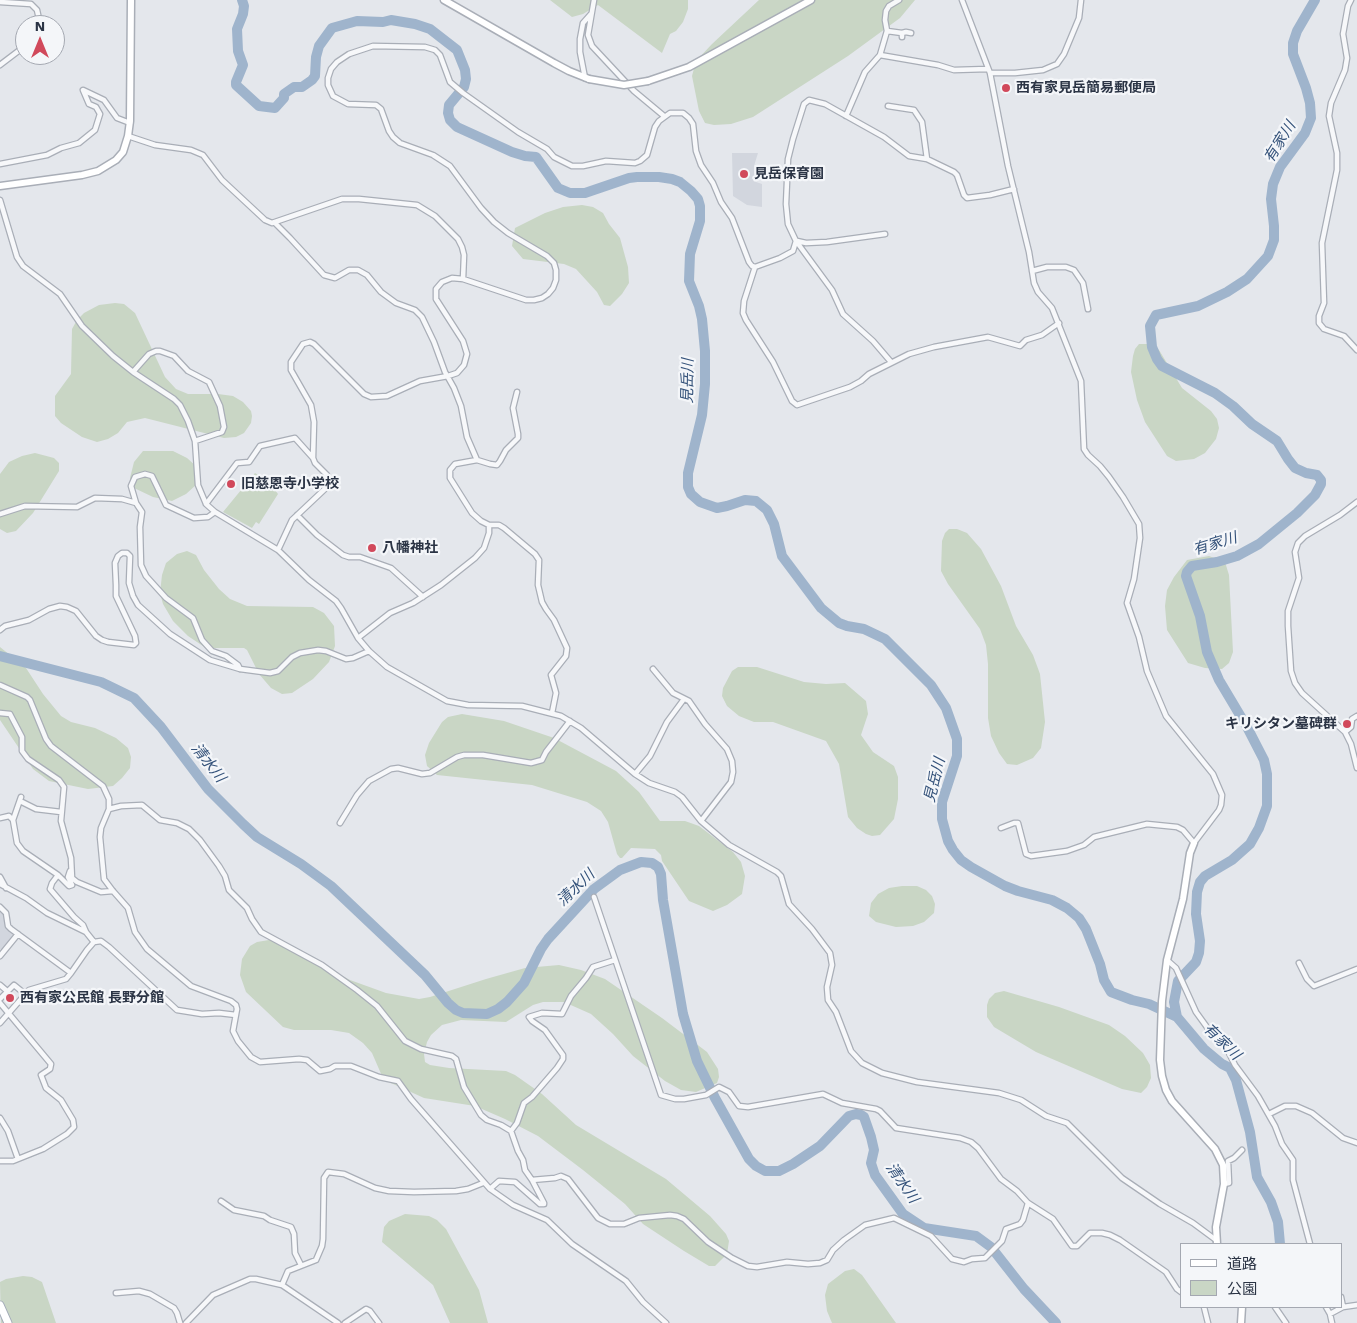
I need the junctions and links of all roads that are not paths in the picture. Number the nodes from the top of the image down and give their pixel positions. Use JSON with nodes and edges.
{"nodes":[{"id":1,"x":131,"y":0,"type":"edge"},
{"id":2,"x":444,"y":0,"type":"edge"},
{"id":3,"x":594,"y":0,"type":"edge"},
{"id":4,"x":811,"y":0,"type":"edge"},
{"id":5,"x":899,"y":0,"type":"edge"},
{"id":6,"x":962,"y":0,"type":"edge"},
{"id":7,"x":1081,"y":0,"type":"edge"},
{"id":8,"x":1351,"y":0,"type":"edge"},
{"id":9,"x":0,"y":2,"type":"edge"},
{"id":10,"x":591,"y":14,"type":"junction"},
{"id":11,"x":39,"y":15,"type":"edge"},
{"id":12,"x":887,"y":32,"type":"junction"},
{"id":13,"x":911,"y":34,"type":"dead end"},
{"id":14,"x":15,"y":54,"type":"edge"},
{"id":15,"x":880,"y":55,"type":"junction"},
{"id":16,"x":0,"y":65,"type":"edge"},
{"id":17,"x":989,"y":71,"type":"junction"},
{"id":18,"x":587,"y":79,"type":"junction"},
{"id":19,"x":888,"y":106,"type":"dead end"},
{"id":20,"x":664,"y":116,"type":"junction"},
{"id":21,"x":846,"y":116,"type":"junction"},
{"id":22,"x":130,"y":123,"type":"junction"},
{"id":23,"x":128,"y":136,"type":"junction"},
{"id":24,"x":927,"y":159,"type":"junction"},
{"id":25,"x":0,"y":164,"type":"edge"},
{"id":26,"x":0,"y":186,"type":"edge"},
{"id":27,"x":1014,"y":188,"type":"junction"},
{"id":28,"x":0,"y":200,"type":"edge"},
{"id":29,"x":274,"y":223,"type":"junction"},
{"id":30,"x":885,"y":234,"type":"dead end"},
{"id":31,"x":796,"y":241,"type":"junction"},
{"id":32,"x":755,"y":267,"type":"junction"},
{"id":33,"x":1032,"y":270,"type":"junction"},
{"id":34,"x":463,"y":279,"type":"junction"},
{"id":35,"x":1088,"y":309,"type":"dead end"},
{"id":36,"x":1059,"y":323,"type":"junction"},
{"id":37,"x":1357,"y":350,"type":"edge"},
{"id":38,"x":891,"y":362,"type":"junction"},
{"id":39,"x":133,"y":372,"type":"junction"},
{"id":40,"x":448,"y":376,"type":"junction"},
{"id":41,"x":516,"y":392,"type":"dead end"},
{"id":42,"x":195,"y":441,"type":"junction"},
{"id":43,"x":313,"y":458,"type":"junction"},
{"id":44,"x":478,"y":460,"type":"junction"},
{"id":45,"x":1357,"y":502,"type":"edge"},
{"id":46,"x":136,"y":503,"type":"junction"},
{"id":47,"x":206,"y":504,"type":"junction"},
{"id":48,"x":215,"y":512,"type":"junction"},
{"id":49,"x":0,"y":514,"type":"edge"},
{"id":50,"x":297,"y":515,"type":"junction"},
{"id":51,"x":490,"y":525,"type":"junction"},
{"id":52,"x":278,"y":550,"type":"junction"},
{"id":53,"x":423,"y":597,"type":"junction"},
{"id":54,"x":0,"y":630,"type":"edge"},
{"id":55,"x":358,"y":638,"type":"junction"},
{"id":56,"x":369,"y":651,"type":"junction"},
{"id":57,"x":240,"y":669,"type":"junction"},
{"id":58,"x":654,"y":669,"type":"dead end"},
{"id":59,"x":0,"y":685,"type":"edge"},
{"id":60,"x":684,"y":699,"type":"junction"},
{"id":61,"x":0,"y":713,"type":"edge"},
{"id":62,"x":552,"y":713,"type":"junction"},
{"id":63,"x":1357,"y":716,"type":"edge"},
{"id":64,"x":570,"y":720,"type":"junction"},
{"id":65,"x":1345,"y":732,"type":"junction"},
{"id":66,"x":1357,"y":768,"type":"edge"},
{"id":67,"x":635,"y":774,"type":"junction"},
{"id":68,"x":109,"y":809,"type":"junction"},
{"id":69,"x":61,"y":812,"type":"junction"},
{"id":70,"x":0,"y":818,"type":"edge"},
{"id":71,"x":13,"y":820,"type":"junction"},
{"id":72,"x":701,"y":821,"type":"junction"},
{"id":73,"x":340,"y":823,"type":"dead end"},
{"id":74,"x":1001,"y":828,"type":"dead end"},
{"id":75,"x":1194,"y":843,"type":"junction"},
{"id":76,"x":71,"y":870,"type":"junction"},
{"id":77,"x":58,"y":875,"type":"junction"},
{"id":78,"x":0,"y":877,"type":"edge"},
{"id":79,"x":0,"y":884,"type":"edge"},
{"id":80,"x":6,"y":888,"type":"junction"},
{"id":81,"x":112,"y":891,"type":"junction"},
{"id":82,"x":594,"y":897,"type":"dead end"},
{"id":83,"x":0,"y":907,"type":"edge"},
{"id":84,"x":86,"y":932,"type":"junction"},
{"id":85,"x":18,"y":934,"type":"junction"},
{"id":86,"x":94,"y":942,"type":"junction"},
{"id":87,"x":0,"y":956,"type":"edge"},
{"id":88,"x":615,"y":960,"type":"junction"},
{"id":89,"x":1167,"y":960,"type":"junction"},
{"id":90,"x":1299,"y":963,"type":"dead end"},
{"id":91,"x":1357,"y":969,"type":"edge"},
{"id":92,"x":71,"y":973,"type":"junction"},
{"id":93,"x":0,"y":985,"type":"edge"},
{"id":94,"x":8,"y":991,"type":"junction"},
{"id":95,"x":25,"y":994,"type":"junction"},
{"id":96,"x":0,"y":1001,"type":"edge"},
{"id":97,"x":9,"y":1012,"type":"junction"},
{"id":98,"x":236,"y":1015,"type":"junction"},
{"id":99,"x":0,"y":1024,"type":"edge"},
{"id":100,"x":1269,"y":1114,"type":"junction"},
{"id":101,"x":0,"y":1118,"type":"edge"},
{"id":102,"x":511,"y":1131,"type":"junction"},
{"id":103,"x":1357,"y":1143,"type":"edge"},
{"id":104,"x":1242,"y":1150,"type":"dead end"},
{"id":105,"x":18,"y":1159,"type":"junction"},
{"id":106,"x":0,"y":1161,"type":"edge"},
{"id":107,"x":532,"y":1180,"type":"junction"},
{"id":108,"x":483,"y":1183,"type":"junction"},
{"id":109,"x":1224,"y":1184,"type":"junction"},
{"id":110,"x":490,"y":1189,"type":"junction"},
{"id":111,"x":221,"y":1201,"type":"dead end"},
{"id":112,"x":1028,"y":1203,"type":"junction"},
{"id":113,"x":1216,"y":1242,"type":"edge"},
{"id":114,"x":1310,"y":1243,"type":"edge"},
{"id":115,"x":301,"y":1265,"type":"junction"},
{"id":116,"x":282,"y":1285,"type":"junction"},
{"id":117,"x":1180,"y":1291,"type":"edge"},
{"id":118,"x":116,"y":1293,"type":"dead end"},
{"id":119,"x":1342,"y":1302,"type":"edge"},
{"id":120,"x":0,"y":1305,"type":"edge"},
{"id":121,"x":1357,"y":1305,"type":"edge"},
{"id":122,"x":1343,"y":1307,"type":"joint"},
{"id":123,"x":1204,"y":1308,"type":"edge"},
{"id":124,"x":1242,"y":1308,"type":"edge"},
{"id":125,"x":1276,"y":1308,"type":"edge"},
{"id":126,"x":1327,"y":1308,"type":"edge"},
{"id":127,"x":1341,"y":1308,"type":"edge"},
{"id":128,"x":1330,"y":1314,"type":"junction"},
{"id":129,"x":8,"y":1323,"type":"edge"},
{"id":130,"x":180,"y":1323,"type":"edge"},
{"id":131,"x":186,"y":1323,"type":"edge"},
{"id":132,"x":338,"y":1323,"type":"edge"},
{"id":133,"x":345,"y":1323,"type":"edge"},
{"id":134,"x":380,"y":1323,"type":"edge"},
{"id":135,"x":666,"y":1323,"type":"edge"},
{"id":136,"x":1208,"y":1323,"type":"edge"},
{"id":137,"x":1241,"y":1323,"type":"edge"},
{"id":138,"x":1286,"y":1323,"type":"edge"},
{"id":139,"x":1332,"y":1323,"type":"edge"}],
"edges":[{"from":1,"to":22,"type":"street"},
{"from":2,"to":18,"type":"street"},
{"from":3,"to":10,"type":"street"},
{"from":4,"to":18,"type":"street","bridge":true},
{"from":5,"to":12,"type":"street"},
{"from":6,"to":17,"type":"street"},
{"from":7,"to":17,"type":"street"},
{"from":8,"to":37,"type":"street"},
{"from":9,"to":11,"type":"street"},
{"from":10,"to":18,"type":"street"},
{"from":10,"to":20,"type":"street"},
{"from":12,"to":13,"type":"street"},
{"from":12,"to":15,"type":"street"},
{"from":14,"to":16,"type":"street"},
{"from":15,"to":17,"type":"street"},
{"from":15,"to":21,"type":"street"},
{"from":17,"to":27,"type":"street"},
{"from":19,"to":24,"type":"street"},
{"from":20,"to":32,"type":"street"},
{"from":20,"to":34,"type":"street"},
{"from":21,"to":24,"type":"street"},
{"from":21,"to":31,"type":"street"},
{"from":22,"to":23,"type":"street"},
{"from":22,"to":25,"type":"street"},
{"from":23,"to":26,"type":"street"},
{"from":23,"to":29,"type":"street"},
{"from":24,"to":27,"type":"street"},
{"from":27,"to":33,"type":"street"},
{"from":28,"to":39,"type":"street"},
{"from":29,"to":34,"type":"street"},
{"from":29,"to":40,"type":"street"},
{"from":30,"to":31,"type":"street"},
{"from":31,"to":32,"type":"street"},
{"from":31,"to":38,"type":"street"},
{"from":32,"to":38,"type":"street"},
{"from":33,"to":35,"type":"street"},
{"from":33,"to":36,"type":"street"},
{"from":34,"to":40,"type":"street"},
{"from":36,"to":38,"type":"street"},
{"from":36,"to":75,"type":"street"},
{"from":39,"to":42,"type":"street"},
{"from":39,"to":42,"type":"street"},
{"from":40,"to":43,"type":"street"},
{"from":40,"to":44,"type":"street"},
{"from":41,"to":44,"type":"street"},
{"from":42,"to":47,"type":"street"},
{"from":43,"to":47,"type":"street"},
{"from":43,"to":50,"type":"street"},
{"from":44,"to":51,"type":"street"},
{"from":45,"to":65,"type":"street"},
{"from":46,"to":48,"type":"street"},
{"from":46,"to":49,"type":"street"},
{"from":46,"to":57,"type":"street"},
{"from":47,"to":48,"type":"street"},
{"from":48,"to":52,"type":"street"},
{"from":50,"to":52,"type":"street"},
{"from":50,"to":53,"type":"street"},
{"from":51,"to":53,"type":"street"},
{"from":51,"to":62,"type":"street"},
{"from":52,"to":55,"type":"street"},
{"from":53,"to":55,"type":"street"},
{"from":54,"to":57,"type":"street"},
{"from":55,"to":56,"type":"street"},
{"from":56,"to":57,"type":"street"},
{"from":56,"to":62,"type":"street"},
{"from":58,"to":60,"type":"street"},
{"from":59,"to":68,"type":"street"},
{"from":60,"to":67,"type":"street"},
{"from":60,"to":72,"type":"street"},
{"from":61,"to":69,"type":"street"},
{"from":62,"to":64,"type":"street"},
{"from":63,"to":65,"type":"street"},
{"from":64,"to":67,"type":"street"},
{"from":64,"to":73,"type":"street"},
{"from":65,"to":66,"type":"street"},
{"from":67,"to":72,"type":"street"},
{"from":68,"to":81,"type":"street"},
{"from":68,"to":102,"type":"street"},
{"from":69,"to":71,"type":"street"},
{"from":69,"to":76,"type":"street"},
{"from":70,"to":71,"type":"street"},
{"from":71,"to":77,"type":"street"},
{"from":72,"to":113,"type":"street"},
{"from":74,"to":75,"type":"street"},
{"from":75,"to":89,"type":"street"},
{"from":76,"to":77,"type":"street"},
{"from":76,"to":81,"type":"street"},
{"from":77,"to":84,"type":"street"},
{"from":78,"to":80,"type":"street"},
{"from":79,"to":80,"type":"street"},
{"from":80,"to":84,"type":"street"},
{"from":81,"to":98,"type":"street"},
{"from":82,"to":88,"type":"street"},
{"from":83,"to":85,"type":"street"},
{"from":84,"to":86,"type":"street"},
{"from":85,"to":87,"type":"street"},
{"from":85,"to":92,"type":"street"},
{"from":86,"to":92,"type":"street"},
{"from":86,"to":98,"type":"street"},
{"from":88,"to":102,"type":"street"},
{"from":88,"to":112,"type":"street"},
{"from":89,"to":100,"type":"street"},
{"from":89,"to":109,"type":"street"},
{"from":90,"to":91,"type":"street"},
{"from":92,"to":95,"type":"street"},
{"from":93,"to":94,"type":"street"},
{"from":94,"to":95,"type":"street"},
{"from":94,"to":96,"type":"street"},
{"from":95,"to":97,"type":"street"},
{"from":96,"to":97,"type":"street"},
{"from":97,"to":99,"type":"street"},
{"from":97,"to":105,"type":"street"},
{"from":98,"to":108,"type":"street"},
{"from":100,"to":103,"type":"street"},
{"from":100,"to":114,"type":"street"},
{"from":101,"to":105,"type":"street"},
{"from":102,"to":107,"type":"street"},
{"from":104,"to":109,"type":"street"},
{"from":105,"to":106,"type":"street"},
{"from":107,"to":110,"type":"street"},
{"from":107,"to":112,"type":"street"},
{"from":108,"to":110,"type":"street"},
{"from":108,"to":115,"type":"street"},
{"from":109,"to":113,"type":"street"},
{"from":110,"to":135,"type":"street"},
{"from":111,"to":115,"type":"street"},
{"from":112,"to":117,"type":"street"},
{"from":115,"to":116,"type":"street"},
{"from":116,"to":131,"type":"street"},
{"from":116,"to":132,"type":"street"},
{"from":118,"to":130,"type":"street"},
{"from":119,"to":122,"type":"street"},
{"from":120,"to":129,"type":"main road"},
{"from":121,"to":122,"type":"street"},
{"from":123,"to":136,"type":"street"},
{"from":124,"to":137,"type":"street"},
{"from":125,"to":138,"type":"street"},
{"from":126,"to":128,"type":"street"},
{"from":127,"to":128,"type":"street"},
{"from":128,"to":139,"type":"street"},
{"from":133,"to":134,"type":"street"}]}
